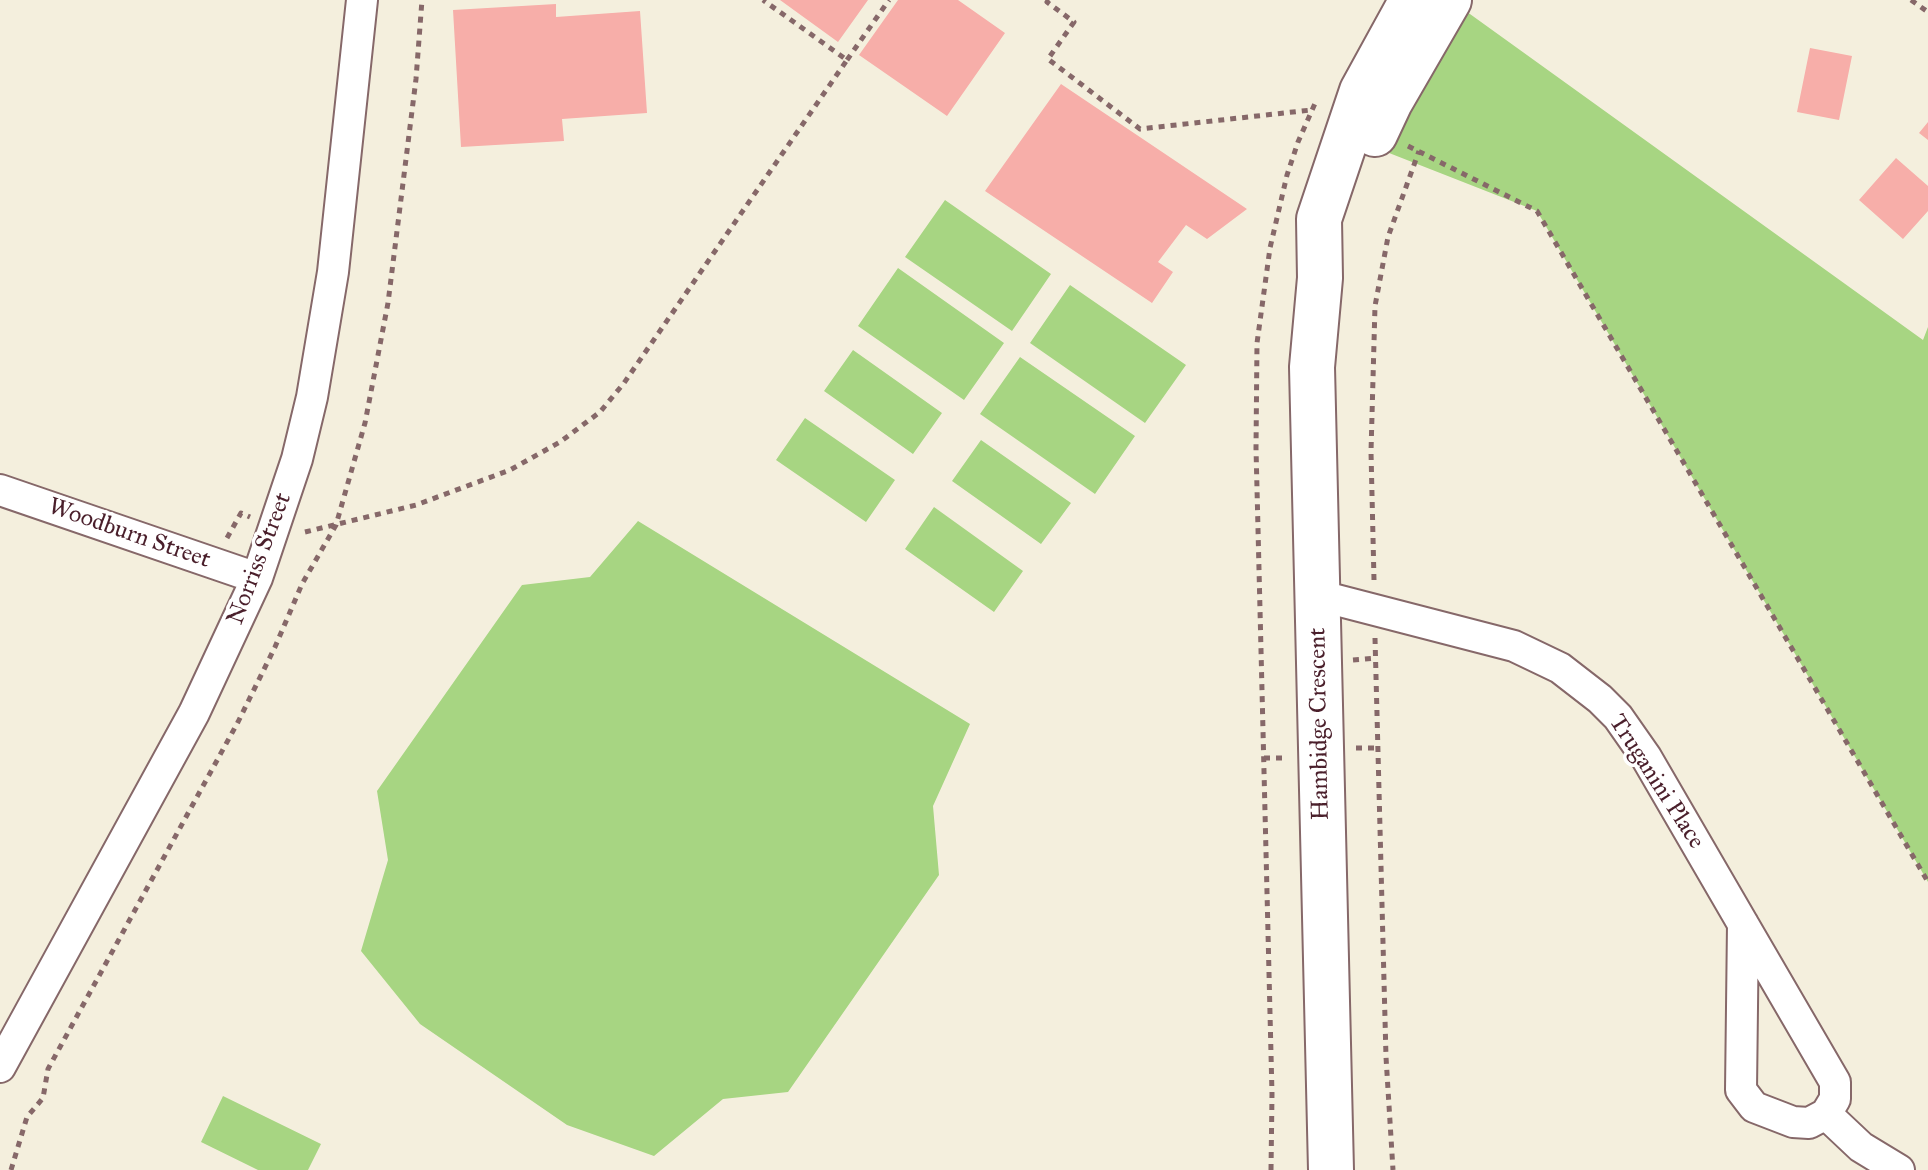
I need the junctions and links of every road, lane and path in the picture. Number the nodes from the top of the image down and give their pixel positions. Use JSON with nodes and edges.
{"nodes":[{"id":1,"x":362,"y":0,"type":"edge"},
{"id":2,"x":763,"y":0,"type":"edge"},
{"id":3,"x":889,"y":0,"type":"edge"},
{"id":4,"x":1049,"y":0,"type":"edge"},
{"id":5,"x":1412,"y":0,"type":"edge"},
{"id":6,"x":1449,"y":0,"type":"edge"},
{"id":7,"x":1911,"y":0,"type":"edge"},
{"id":8,"x":1928,"y":12,"type":"edge"},
{"id":9,"x":847,"y":60,"type":"junction"},
{"id":10,"x":1320,"y":89,"type":"dead end"},
{"id":11,"x":1312,"y":110,"type":"junction"},
{"id":12,"x":1401,"y":142,"type":"dead end"},
{"id":13,"x":1419,"y":151,"type":"junction"},
{"id":14,"x":1320,"y":278,"type":"junction"},
{"id":15,"x":0,"y":490,"type":"edge"},
{"id":16,"x":299,"y":533,"type":"dead end"},
{"id":17,"x":257,"y":578,"type":"junction"},
{"id":18,"x":1317,"y":595,"type":"junction"},
{"id":19,"x":1374,"y":609,"type":"junction"},
{"id":20,"x":1928,"y":882,"type":"edge"},
{"id":21,"x":1743,"y":924,"type":"junction"},
{"id":22,"x":0,"y":1067,"type":"edge"},
{"id":23,"x":1826,"y":1114,"type":"junction"},
{"id":24,"x":1271,"y":1170,"type":"edge"},
{"id":25,"x":1331,"y":1170,"type":"edge"},
{"id":26,"x":1393,"y":1170,"type":"edge"},
{"id":27,"x":1899,"y":1170,"type":"edge"}],
"edges":[{"from":1,"to":17,"type":"street","name":"Norriss Street"},
{"from":2,"to":9,"type":"path"},
{"from":3,"to":9,"type":"path"},
{"from":4,"to":11,"type":"path"},
{"from":5,"to":14,"type":"street","name":"Hambidge Crescent"},
{"from":6,"to":14,"type":"street","name":"Hambidge Crescent"},
{"from":7,"to":8,"type":"path"},
{"from":9,"to":16,"type":"path"},
{"from":10,"to":11,"type":"path"},
{"from":11,"to":24,"type":"path"},
{"from":12,"to":13,"type":"path"},
{"from":13,"to":19,"type":"path"},
{"from":13,"to":20,"type":"path"},
{"from":14,"to":18,"type":"street","name":"Hambidge Crescent"},
{"from":15,"to":17,"type":"street","name":"Woodburn Street"},
{"from":17,"to":22,"type":"street","name":"Norriss Street"},
{"from":18,"to":19,"type":"street","name":"Truganini Place"},
{"from":18,"to":25,"type":"street","name":"Hambidge Crescent"},
{"from":19,"to":21,"type":"street","name":"Truganini Place"},
{"from":19,"to":26,"type":"path"},
{"from":21,"to":23,"type":"street","name":"Truganini Place"},
{"from":21,"to":23,"type":"street"},
{"from":23,"to":27,"type":"street"}]}
